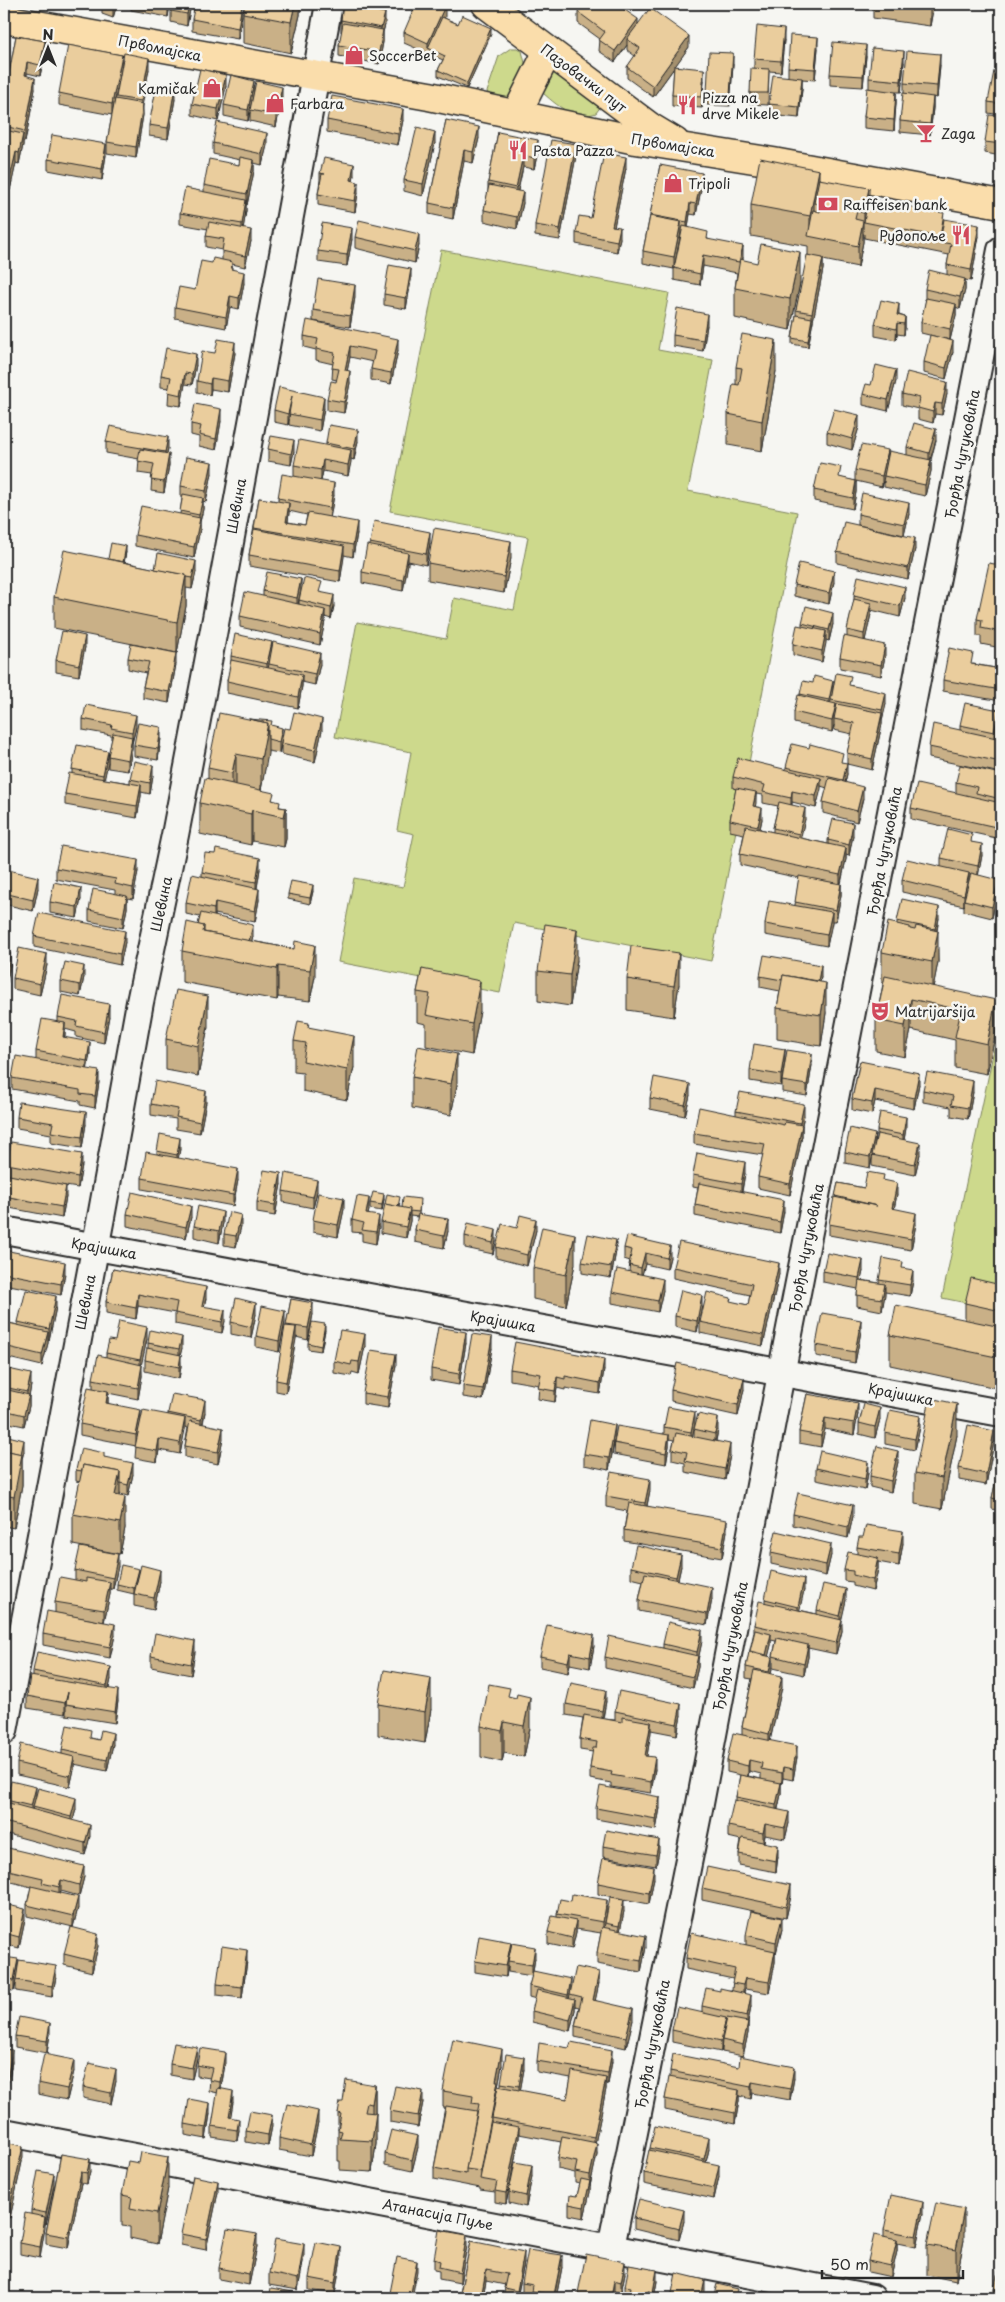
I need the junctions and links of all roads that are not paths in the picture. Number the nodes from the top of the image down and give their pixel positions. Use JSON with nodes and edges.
{"nodes":[{"id":1,"x":329,"y":4,"type":"edge"},
{"id":2,"x":486,"y":4,"type":"edge"},
{"id":3,"x":4,"y":19,"type":"edge"},
{"id":4,"x":548,"y":51,"type":"junction"},
{"id":5,"x":316,"y":76,"type":"junction"},
{"id":6,"x":517,"y":113,"type":"junction"},
{"id":7,"x":685,"y":147,"type":"junction"},
{"id":8,"x":1001,"y":204,"type":"edge"},
{"id":9,"x":1001,"y":250,"type":"edge"},
{"id":10,"x":4,"y":1230,"type":"edge"},
{"id":11,"x":96,"y":1247,"type":"junction"},
{"id":12,"x":782,"y":1372,"type":"junction"},
{"id":13,"x":1001,"y":1413,"type":"edge"},
{"id":14,"x":4,"y":1732,"type":"edge"},
{"id":15,"x":4,"y":2132,"type":"edge"},
{"id":16,"x":611,"y":2247,"type":"junction"},
{"id":17,"x":872,"y":2298,"type":"edge"}],
"edges":[{"from":1,"to":5,"type":"street"},
{"from":2,"to":4,"type":"main road","name":"Пазовачки пут"},
{"from":3,"to":5,"type":"main road","name":"Првомајска"},
{"from":4,"to":6,"type":"main road"},
{"from":4,"to":7,"type":"main road","name":"Пазовачки пут"},
{"from":5,"to":6,"type":"main road","name":"Првомајска"},
{"from":5,"to":11,"type":"street","name":"Шевина"},
{"from":6,"to":7,"type":"main road","name":"Првомајска"},
{"from":7,"to":8,"type":"main road","name":"Првомајска"},
{"from":9,"to":12,"type":"street","name":"Ђорђа Чутуковића"},
{"from":10,"to":11,"type":"street","name":"Крајишка"},
{"from":11,"to":12,"type":"street","name":"Крајишка"},
{"from":11,"to":14,"type":"street","name":"Шевина"},
{"from":12,"to":13,"type":"street","name":"Крајишка"},
{"from":12,"to":16,"type":"street","name":"Ђорђа Чутуковића"},
{"from":15,"to":16,"type":"street","name":"Атанасија Пуље"},
{"from":16,"to":17,"type":"street","name":"Атанасија Пуље"}]}
